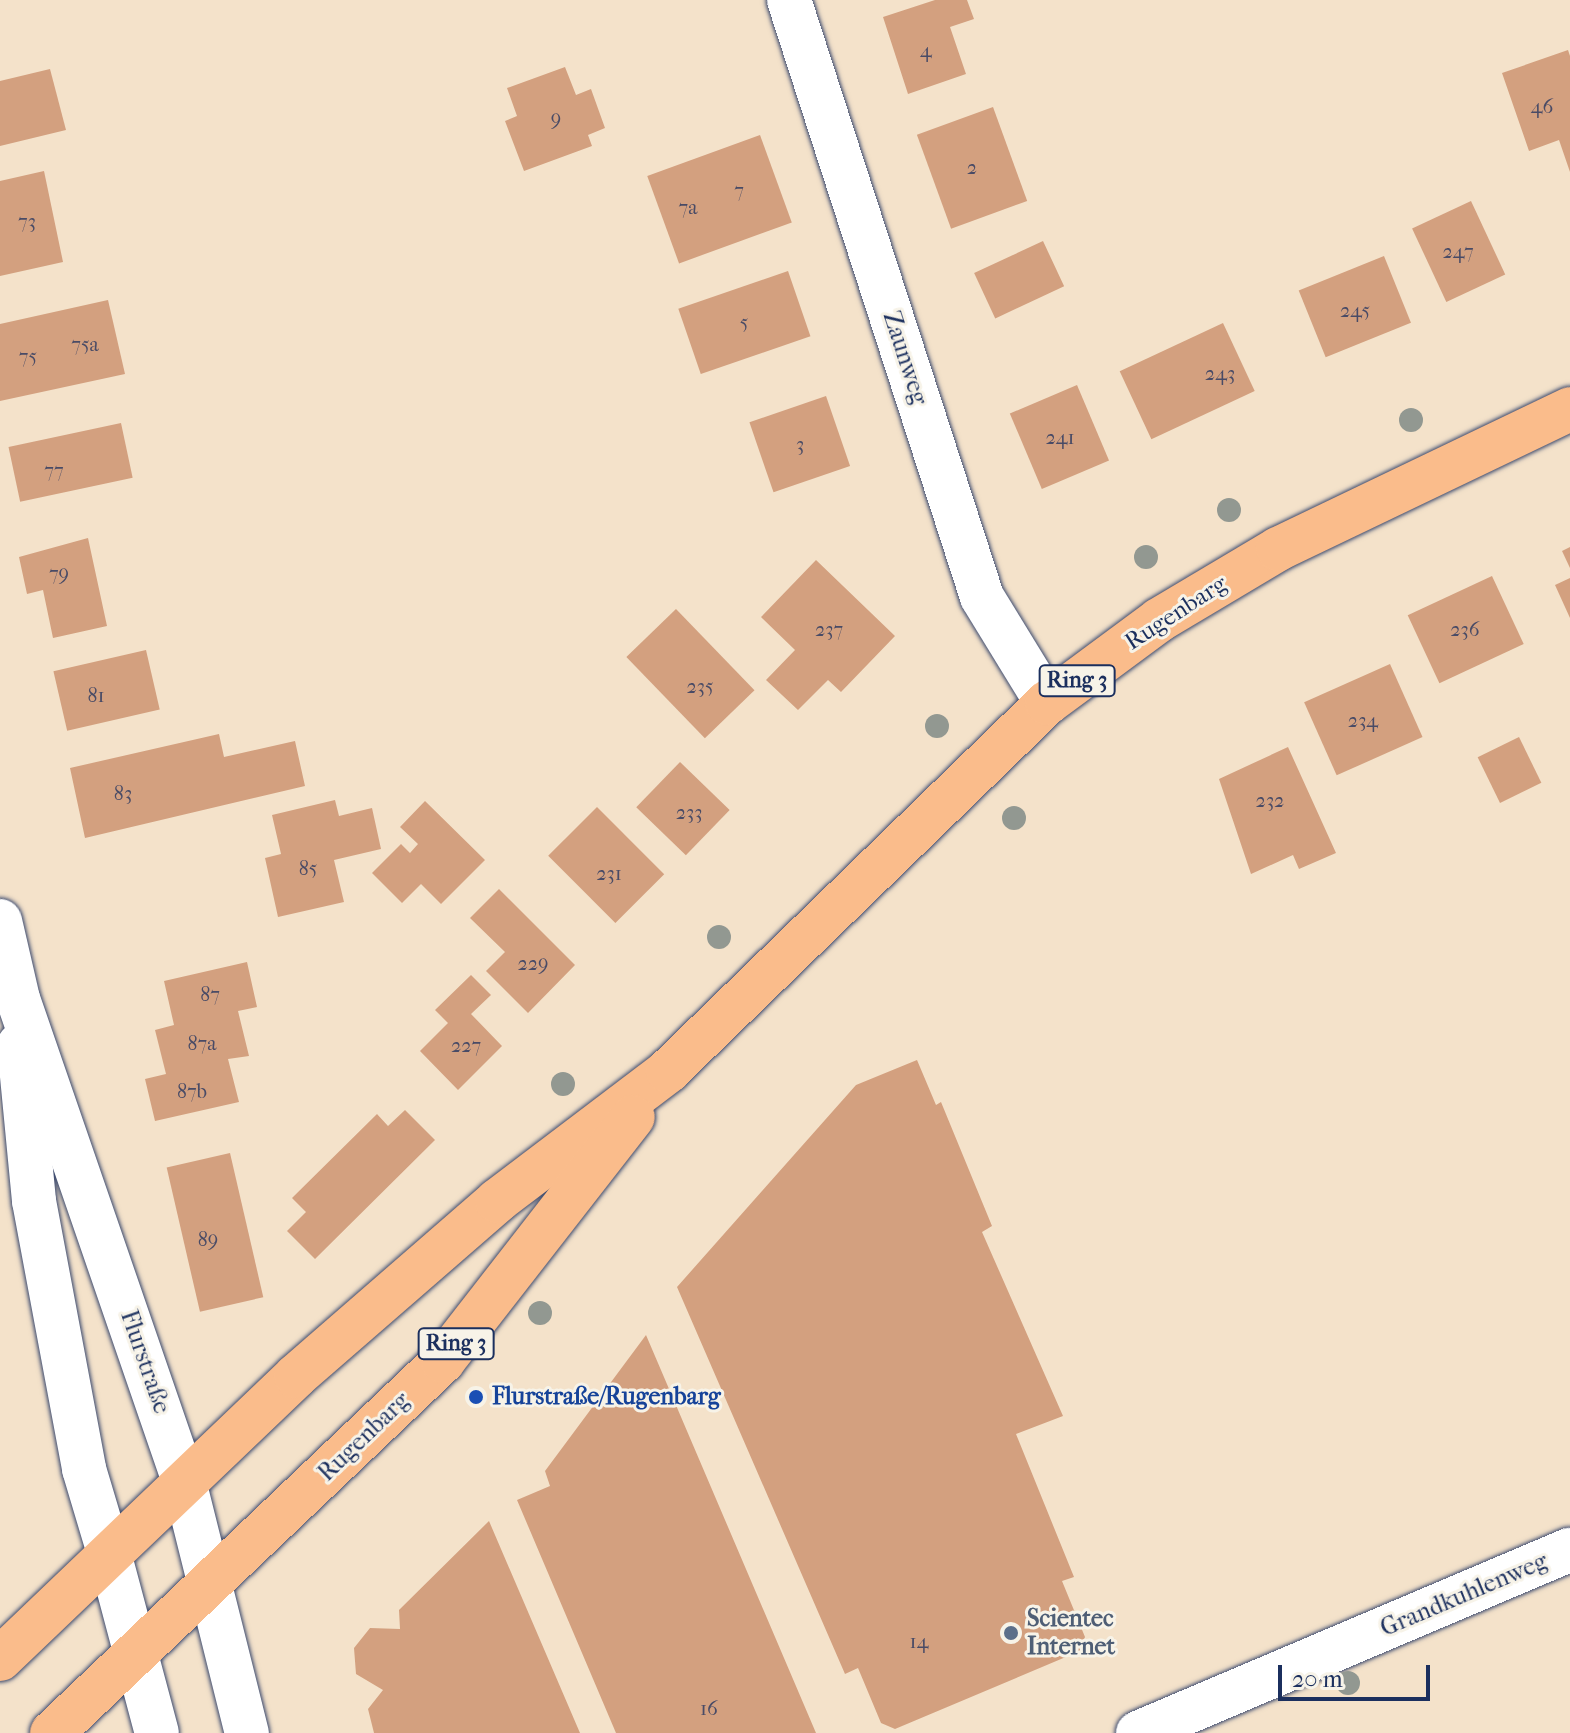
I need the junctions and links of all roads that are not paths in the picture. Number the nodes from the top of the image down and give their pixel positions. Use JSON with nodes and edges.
{"nodes":[{"id":1,"x":789,"y":0,"type":"edge"},
{"id":2,"x":1570,"y":409,"type":"edge"},
{"id":3,"x":1047,"y":703,"type":"junction"},
{"id":4,"x":0,"y":921,"type":"edge"},
{"id":5,"x":18,"y":999,"type":"junction"},
{"id":6,"x":668,"y":1071,"type":"junction"},
{"id":7,"x":184,"y":1481,"type":"junction"},
{"id":8,"x":1570,"y":1550,"type":"edge"},
{"id":9,"x":109,"y":1553,"type":"junction"},
{"id":10,"x":210,"y":1586,"type":"junction"},
{"id":11,"x":136,"y":1654,"type":"junction"},
{"id":12,"x":0,"y":1659,"type":"edge"},
{"id":13,"x":52,"y":1733,"type":"edge"},
{"id":14,"x":157,"y":1733,"type":"edge"},
{"id":15,"x":247,"y":1733,"type":"edge"},
{"id":16,"x":1138,"y":1733,"type":"edge"}],
"edges":[{"from":1,"to":3,"type":"street","name":"Zaunweg"},
{"from":2,"to":3,"type":"main road","name":"Rugenbarg","number":"Ring 3"},
{"from":3,"to":6,"type":"main road","name":"Rugenbarg","number":"Ring 3"},
{"from":4,"to":5,"type":"street","name":"Flurstraße"},
{"from":5,"to":7,"type":"street","name":"Flurstraße"},
{"from":5,"to":9,"type":"street","name":"Flurstraße"},
{"from":6,"to":7,"type":"main road","name":"Rugenbarg","number":"Ring 3"},
{"from":6,"to":10,"type":"main road","name":"Rugenbarg","number":"Ring 3"},
{"from":7,"to":9,"type":"main road","name":"Rugenbarg","number":"Ring 3"},
{"from":7,"to":10,"type":"street","name":"Flurstraße"},
{"from":8,"to":16,"type":"street","name":"Grandkuhlenweg"},
{"from":9,"to":11,"type":"street","name":"Flurstraße"},
{"from":9,"to":12,"type":"main road","name":"Rugenbarg","number":"Ring 3"},
{"from":10,"to":11,"type":"main road","name":"Rugenbarg","number":"Ring 3"},
{"from":10,"to":15,"type":"street","name":"Flurstraße"},
{"from":11,"to":13,"type":"main road","name":"Rugenbarg","number":"Ring 3"},
{"from":11,"to":14,"type":"street","name":"Flurstraße"}]}
